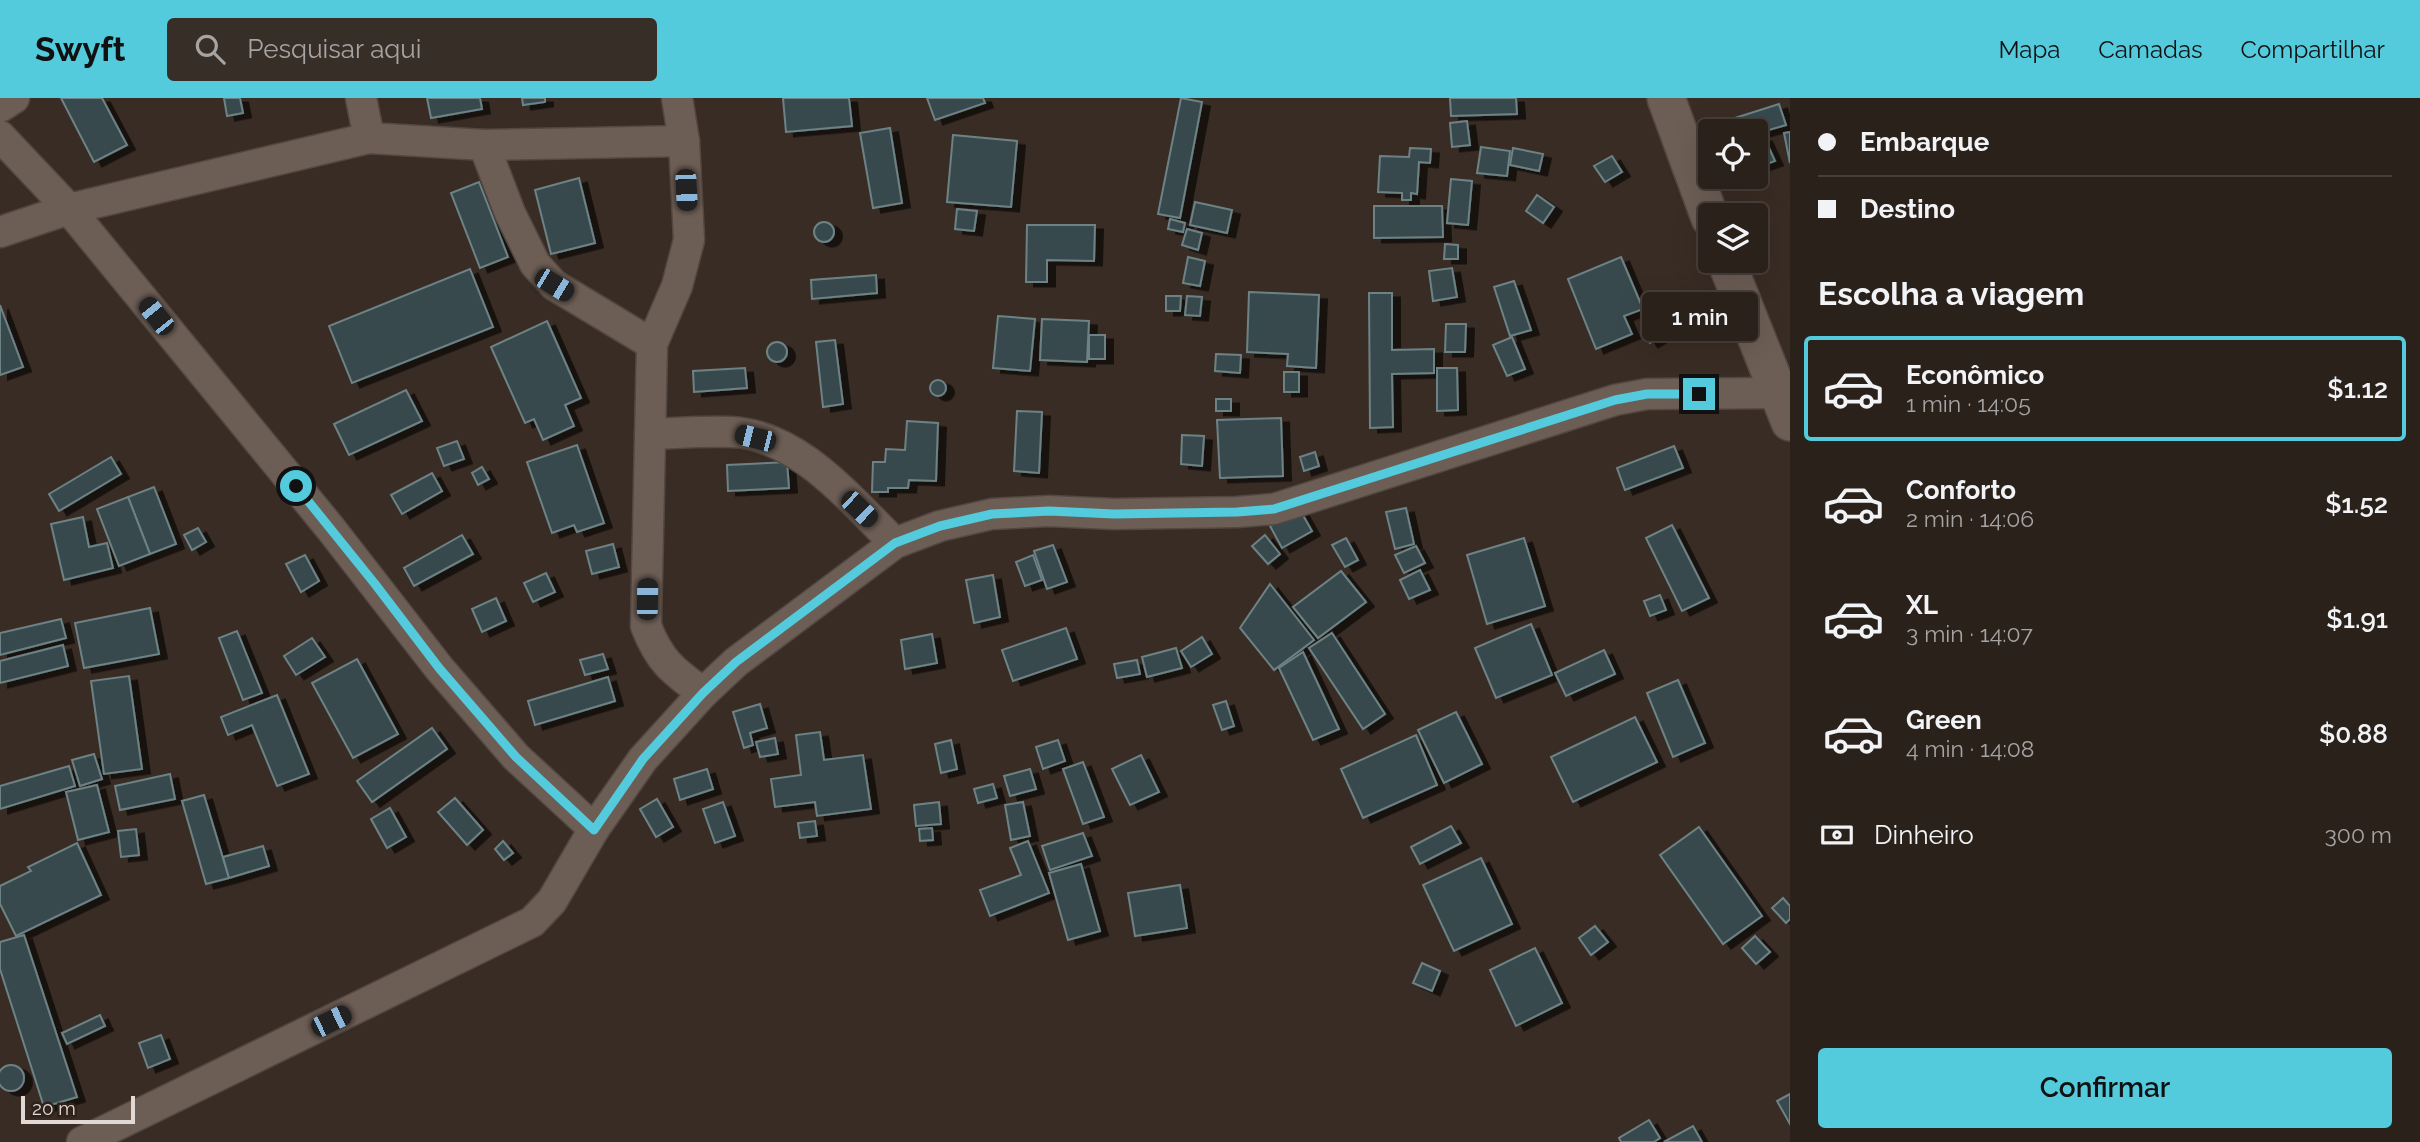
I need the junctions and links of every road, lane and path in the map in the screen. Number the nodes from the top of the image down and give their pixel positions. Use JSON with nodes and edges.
{"nodes":[{"id":1,"x":14,"y":98,"type":"edge"},
{"id":2,"x":361,"y":98,"type":"edge"},
{"id":3,"x":677,"y":98,"type":"edge"},
{"id":4,"x":1665,"y":98,"type":"edge"},
{"id":5,"x":0,"y":107,"type":"edge"},
{"id":6,"x":0,"y":136,"type":"edge"},
{"id":7,"x":369,"y":138,"type":"junction"},
{"id":8,"x":684,"y":141,"type":"junction"},
{"id":9,"x":484,"y":145,"type":"junction"},
{"id":10,"x":1704,"y":203,"type":"edge"},
{"id":11,"x":69,"y":209,"type":"junction"},
{"id":12,"x":0,"y":232,"type":"edge"},
{"id":13,"x":1731,"y":273,"type":"edge"},
{"id":14,"x":652,"y":344,"type":"junction"},
{"id":15,"x":1786,"y":403,"type":"edge"},
{"id":16,"x":650,"y":434,"type":"junction"},
{"id":17,"x":895,"y":543,"type":"junction"},
{"id":18,"x":703,"y":693,"type":"junction"},
{"id":19,"x":594,"y":830,"type":"junction"},
{"id":20,"x":82,"y":1142,"type":"edge"}],
"edges":[{"from":1,"to":5,"type":"street"},
{"from":2,"to":7,"type":"street"},
{"from":3,"to":8,"type":"street"},
{"from":4,"to":10,"type":"street"},
{"from":6,"to":11,"type":"street"},
{"from":7,"to":9,"type":"street"},
{"from":7,"to":11,"type":"street"},
{"from":8,"to":9,"type":"street"},
{"from":8,"to":14,"type":"street"},
{"from":9,"to":14,"type":"street"},
{"from":11,"to":12,"type":"street"},
{"from":11,"to":19,"type":"street"},
{"from":13,"to":15,"type":"street"},
{"from":14,"to":16,"type":"street"},
{"from":15,"to":17,"type":"street"},
{"from":16,"to":17,"type":"street"},
{"from":16,"to":18,"type":"street"},
{"from":17,"to":18,"type":"street"},
{"from":18,"to":19,"type":"street"},
{"from":19,"to":20,"type":"street"}]}
